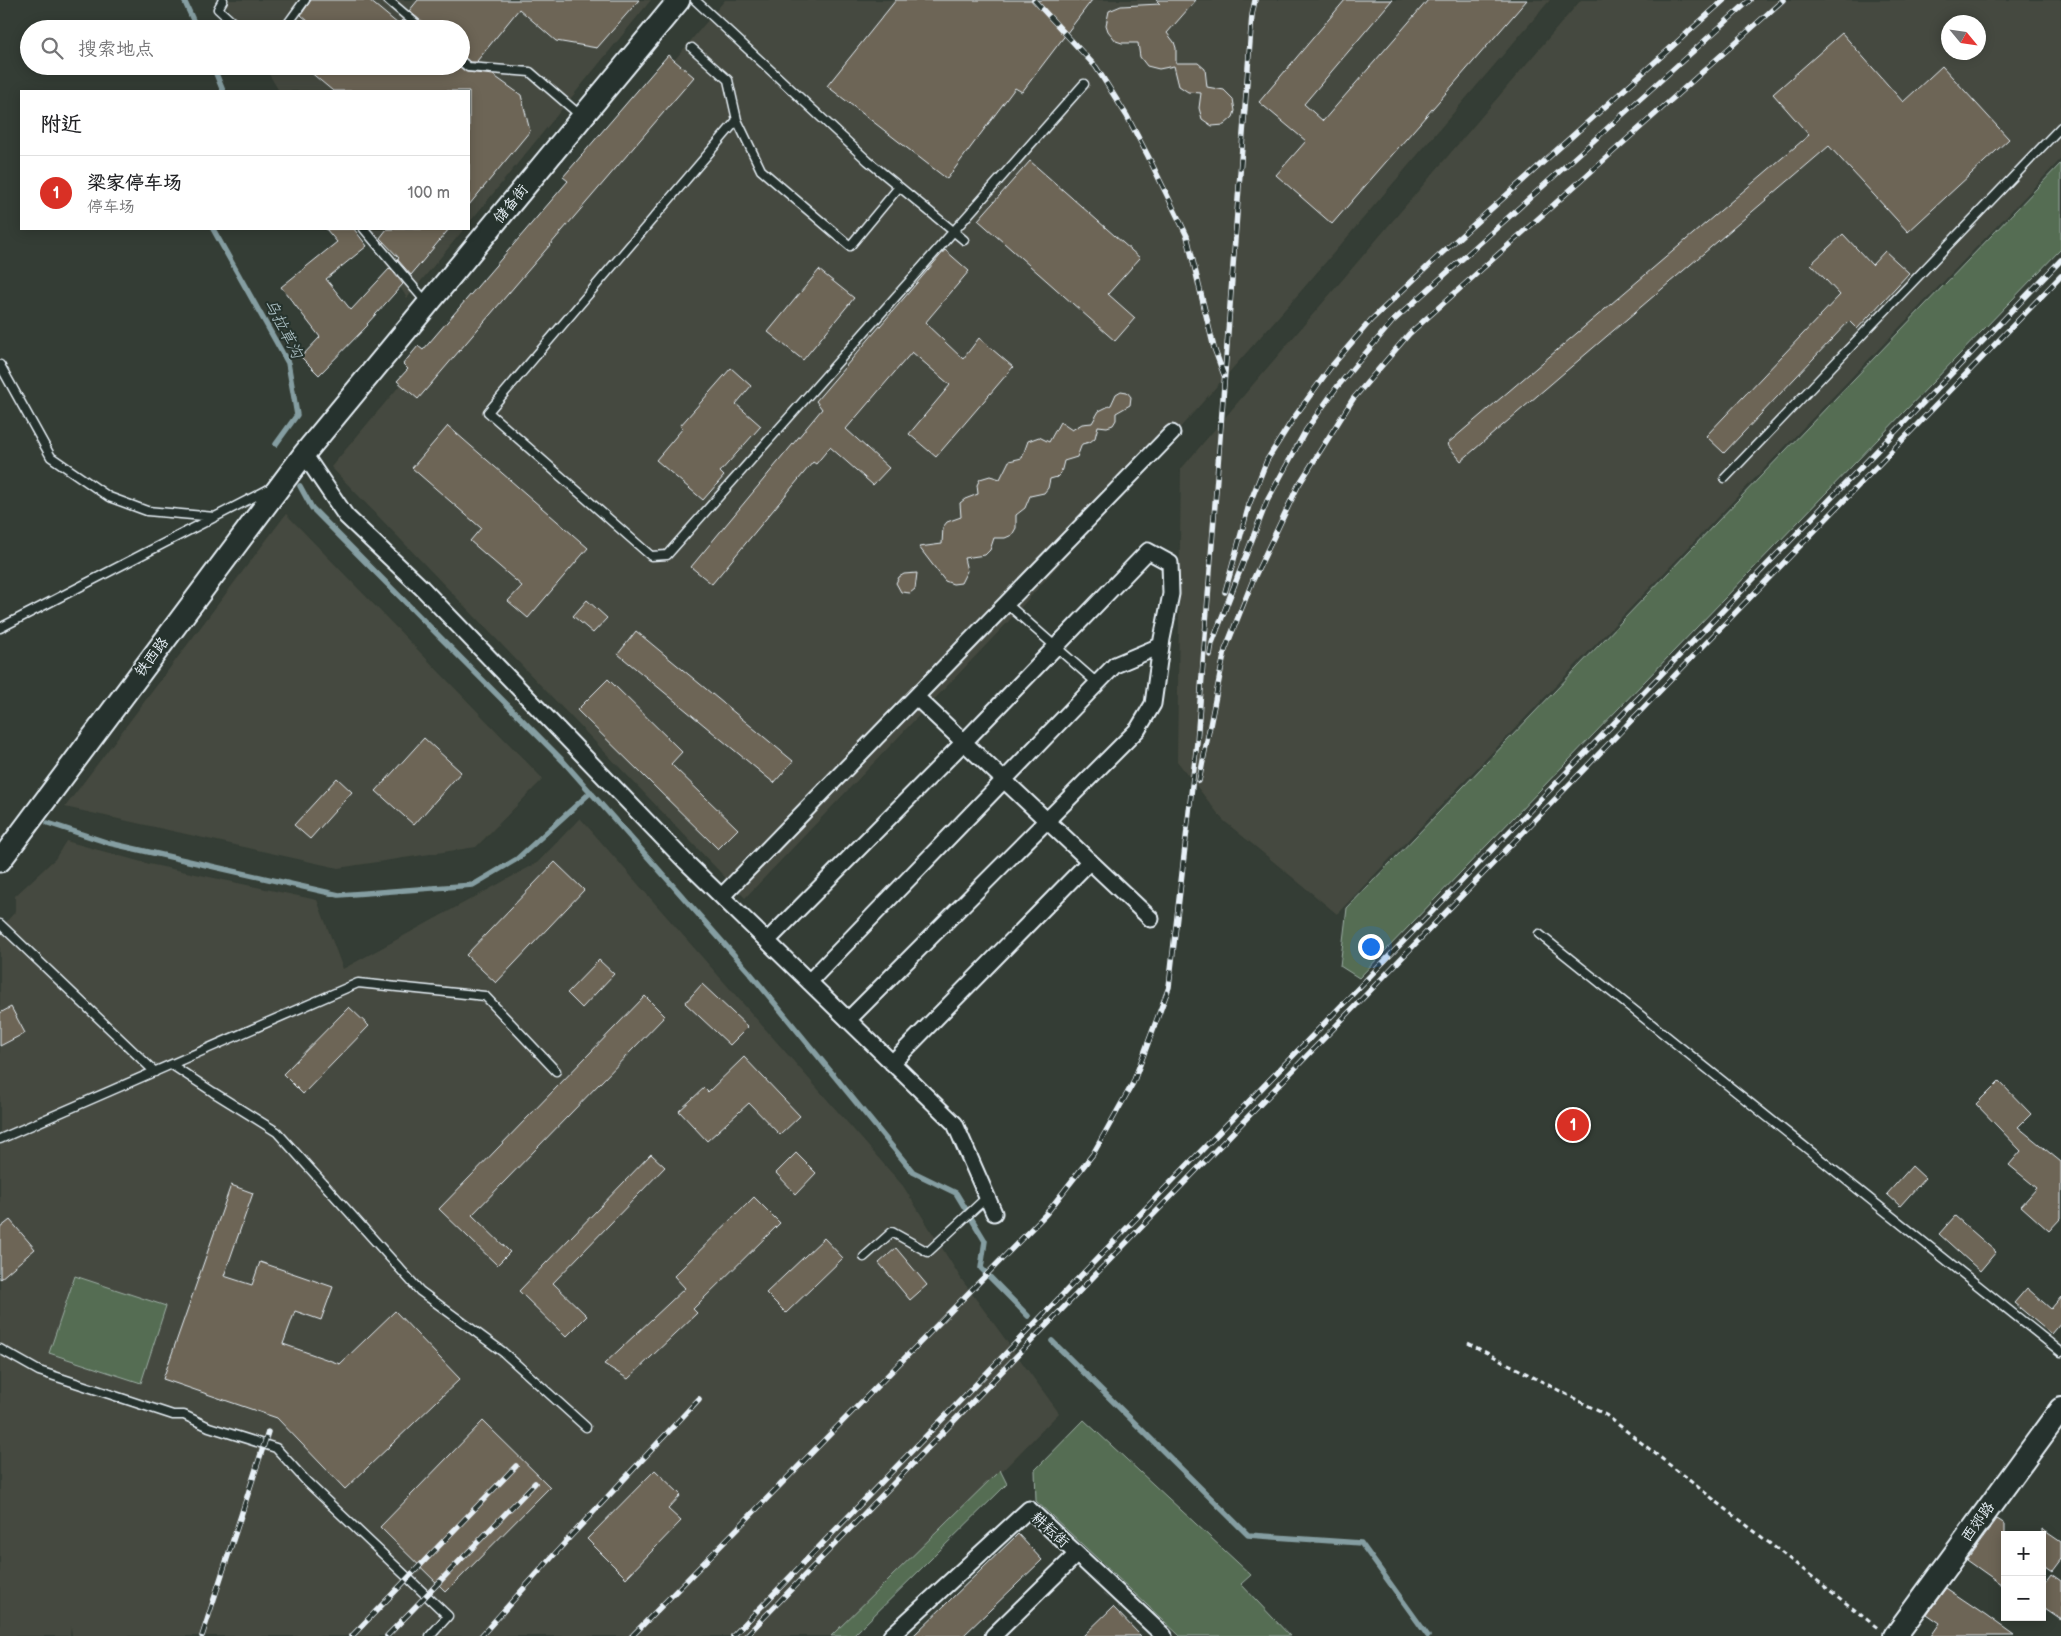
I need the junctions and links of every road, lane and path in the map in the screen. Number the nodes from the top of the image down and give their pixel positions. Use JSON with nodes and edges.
{"nodes":[{"id":1,"x":223,"y":0,"type":"edge"},
{"id":2,"x":305,"y":0,"type":"edge"},
{"id":3,"x":388,"y":0,"type":"edge"},
{"id":4,"x":679,"y":0,"type":"edge"},
{"id":5,"x":695,"y":0,"type":"edge"},
{"id":6,"x":230,"y":20,"type":"edge"},
{"id":7,"x":291,"y":20,"type":"edge"},
{"id":8,"x":411,"y":20,"type":"edge"},
{"id":9,"x":692,"y":48,"type":"dead end"},
{"id":10,"x":470,"y":67,"type":"edge"},
{"id":11,"x":1084,"y":84,"type":"dead end"},
{"id":12,"x":582,"y":117,"type":"junction"},
{"id":13,"x":737,"y":120,"type":"junction"},
{"id":14,"x":2061,"y":127,"type":"edge"},
{"id":15,"x":899,"y":187,"type":"junction"},
{"id":16,"x":365,"y":230,"type":"edge"},
{"id":17,"x":953,"y":231,"type":"junction"},
{"id":18,"x":964,"y":240,"type":"dead end"},
{"id":19,"x":428,"y":304,"type":"junction"},
{"id":20,"x":0,"y":365,"type":"edge"},
{"id":21,"x":1172,"y":433,"type":"dead end"},
{"id":22,"x":304,"y":454,"type":"junction"},
{"id":23,"x":1725,"y":478,"type":"dead end"},
{"id":24,"x":284,"y":481,"type":"junction"},
{"id":25,"x":215,"y":517,"type":"junction"},
{"id":26,"x":1006,"y":604,"type":"junction"},
{"id":27,"x":0,"y":628,"type":"edge"},
{"id":28,"x":1160,"y":646,"type":"junction"},
{"id":29,"x":1056,"y":647,"type":"junction"},
{"id":30,"x":1097,"y":683,"type":"junction"},
{"id":31,"x":916,"y":697,"type":"junction"},
{"id":32,"x":964,"y":742,"type":"junction"},
{"id":33,"x":1004,"y":780,"type":"junction"},
{"id":34,"x":1047,"y":820,"type":"junction"},
{"id":35,"x":0,"y":861,"type":"edge"},
{"id":36,"x":1090,"y":861,"type":"junction"},
{"id":37,"x":722,"y":896,"type":"junction"},
{"id":38,"x":1151,"y":919,"type":"dead end"},
{"id":39,"x":0,"y":924,"type":"edge"},
{"id":40,"x":1539,"y":934,"type":"dead end"},
{"id":41,"x":767,"y":941,"type":"junction"},
{"id":42,"x":810,"y":982,"type":"junction"},
{"id":43,"x":848,"y":1020,"type":"junction"},
{"id":44,"x":892,"y":1063,"type":"junction"},
{"id":45,"x":172,"y":1065,"type":"junction"},
{"id":46,"x":556,"y":1070,"type":"dead end"},
{"id":47,"x":155,"y":1072,"type":"junction"},
{"id":48,"x":0,"y":1139,"type":"edge"},
{"id":49,"x":982,"y":1201,"type":"junction"},
{"id":50,"x":994,"y":1213,"type":"dead end"},
{"id":51,"x":864,"y":1257,"type":"dead end"},
{"id":52,"x":1468,"y":1343,"type":"dead end"},
{"id":53,"x":0,"y":1349,"type":"edge"},
{"id":54,"x":2061,"y":1352,"type":"edge"},
{"id":55,"x":2061,"y":1409,"type":"edge"},
{"id":56,"x":586,"y":1427,"type":"dead end"},
{"id":57,"x":1077,"y":1554,"type":"junction"},
{"id":58,"x":1887,"y":1633,"type":"edge"},
{"id":59,"x":430,"y":1636,"type":"edge"},
{"id":60,"x":891,"y":1636,"type":"edge"},
{"id":61,"x":993,"y":1636,"type":"edge"},
{"id":62,"x":1164,"y":1636,"type":"edge"}],
"edges":[{"from":1,"to":6,"type":"lane"},
{"from":2,"to":7,"type":"lane"},
{"from":3,"to":8,"type":"lane"},
{"from":4,"to":12,"type":"street","name":"储备街"},
{"from":5,"to":15,"type":"lane"},
{"from":9,"to":13,"type":"lane"},
{"from":10,"to":12,"type":"lane"},
{"from":11,"to":17,"type":"lane"},
{"from":12,"to":19,"type":"street","name":"储备街"},
{"from":13,"to":15,"type":"lane"},
{"from":13,"to":17,"type":"lane"},
{"from":14,"to":23,"type":"lane"},
{"from":15,"to":17,"type":"lane"},
{"from":16,"to":19,"type":"lane"},
{"from":17,"to":18,"type":"lane"},
{"from":19,"to":22,"type":"street","name":"储备街"},
{"from":20,"to":25,"type":"lane"},
{"from":21,"to":26,"type":"street"},
{"from":22,"to":24,"type":"street","name":"铁西路"},
{"from":22,"to":37,"type":"street"},
{"from":24,"to":25,"type":"lane"},
{"from":24,"to":35,"type":"street","name":"铁西路"},
{"from":25,"to":27,"type":"lane"},
{"from":26,"to":29,"type":"lane"},
{"from":26,"to":31,"type":"street"},
{"from":28,"to":29,"type":"street"},
{"from":28,"to":30,"type":"street"},
{"from":28,"to":34,"type":"street"},
{"from":29,"to":30,"type":"lane"},
{"from":29,"to":32,"type":"street"},
{"from":30,"to":33,"type":"street"},
{"from":31,"to":32,"type":"street"},
{"from":31,"to":37,"type":"street"},
{"from":32,"to":33,"type":"street"},
{"from":32,"to":41,"type":"street"},
{"from":33,"to":34,"type":"street"},
{"from":33,"to":42,"type":"street"},
{"from":34,"to":36,"type":"street"},
{"from":34,"to":43,"type":"street"},
{"from":36,"to":38,"type":"street"},
{"from":36,"to":44,"type":"street"},
{"from":37,"to":41,"type":"street"},
{"from":39,"to":47,"type":"lane"},
{"from":40,"to":54,"type":"lane"},
{"from":41,"to":42,"type":"street"},
{"from":42,"to":43,"type":"street"},
{"from":43,"to":44,"type":"street"},
{"from":44,"to":49,"type":"street"},
{"from":45,"to":46,"type":"lane"},
{"from":45,"to":47,"type":"lane"},
{"from":45,"to":56,"type":"lane"},
{"from":47,"to":48,"type":"lane"},
{"from":49,"to":50,"type":"street"},
{"from":49,"to":51,"type":"lane"},
{"from":52,"to":58,"type":"path"},
{"from":53,"to":59,"type":"lane"},
{"from":55,"to":58,"type":"main road","name":"西郊路"},
{"from":57,"to":60,"type":"street","name":"耕耘街"},
{"from":57,"to":61,"type":"street"},
{"from":57,"to":62,"type":"street","name":"耕耘街"}]}
